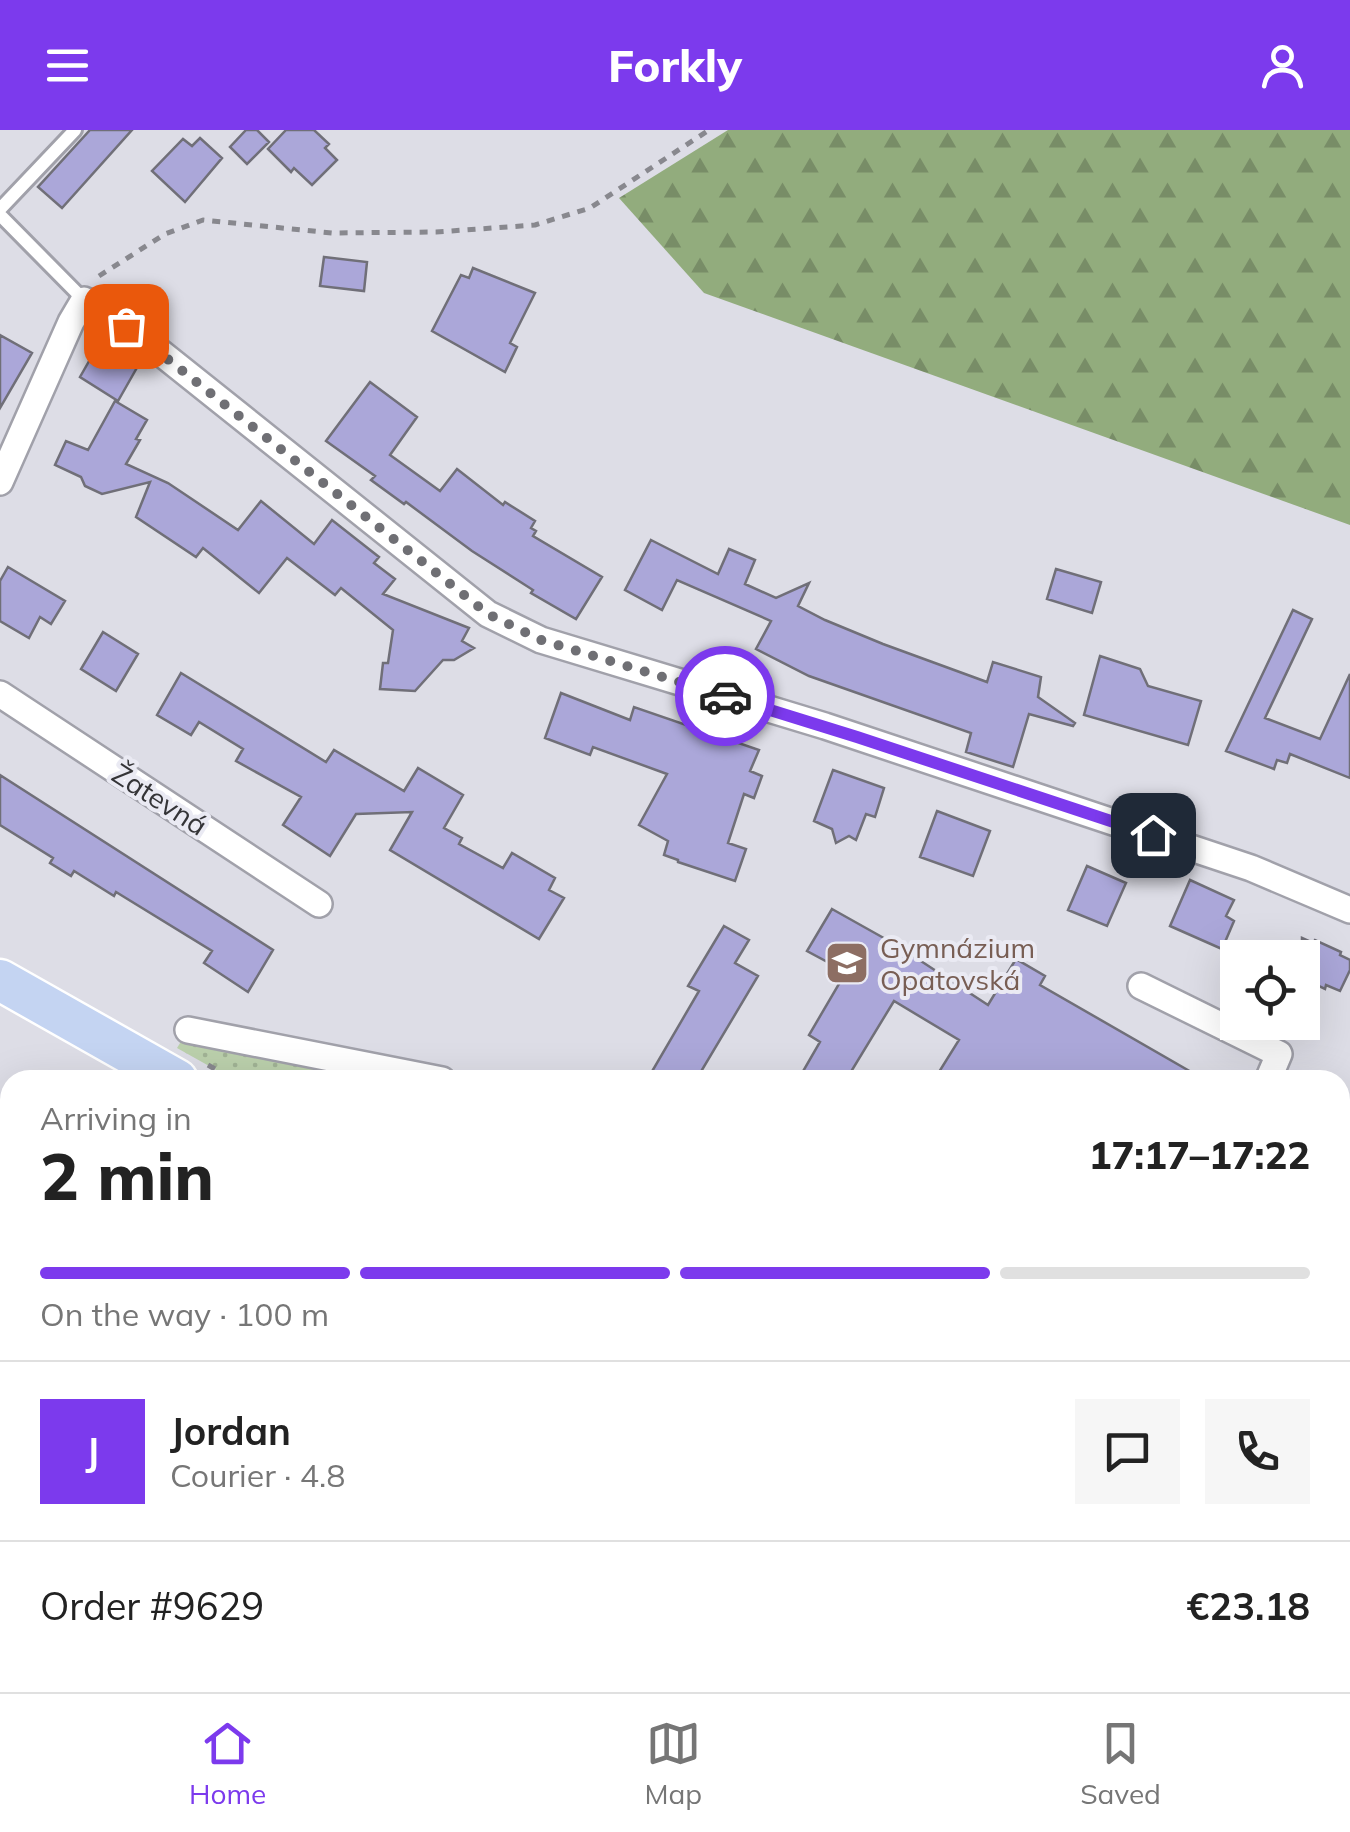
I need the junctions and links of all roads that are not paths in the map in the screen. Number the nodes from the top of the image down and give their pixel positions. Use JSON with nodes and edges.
{"nodes":[{"id":1,"x":75,"y":130,"type":"edge"},
{"id":2,"x":0,"y":212,"type":"edge"},
{"id":3,"x":84,"y":300,"type":"junction"},
{"id":4,"x":0,"y":482,"type":"edge"},
{"id":5,"x":0,"y":694,"type":"edge"},
{"id":6,"x":320,"y":904,"type":"dead end"},
{"id":7,"x":1350,"y":910,"type":"edge"},
{"id":8,"x":0,"y":980,"type":"edge"},
{"id":9,"x":1141,"y":986,"type":"dead end"},
{"id":10,"x":188,"y":1030,"type":"dead end"},
{"id":11,"x":159,"y":1070,"type":"edge"},
{"id":12,"x":391,"y":1070,"type":"edge"},
{"id":13,"x":1272,"y":1070,"type":"edge"}],
"edges":[{"from":1,"to":2,"type":"lane"},
{"from":2,"to":3,"type":"lane"},
{"from":3,"to":4,"type":"street"},
{"from":3,"to":7,"type":"street"},
{"from":5,"to":6,"type":"street","name":"Žatevná"},
{"from":8,"to":11,"type":"highway"},
{"from":9,"to":13,"type":"street"},
{"from":10,"to":12,"type":"street"}]}
